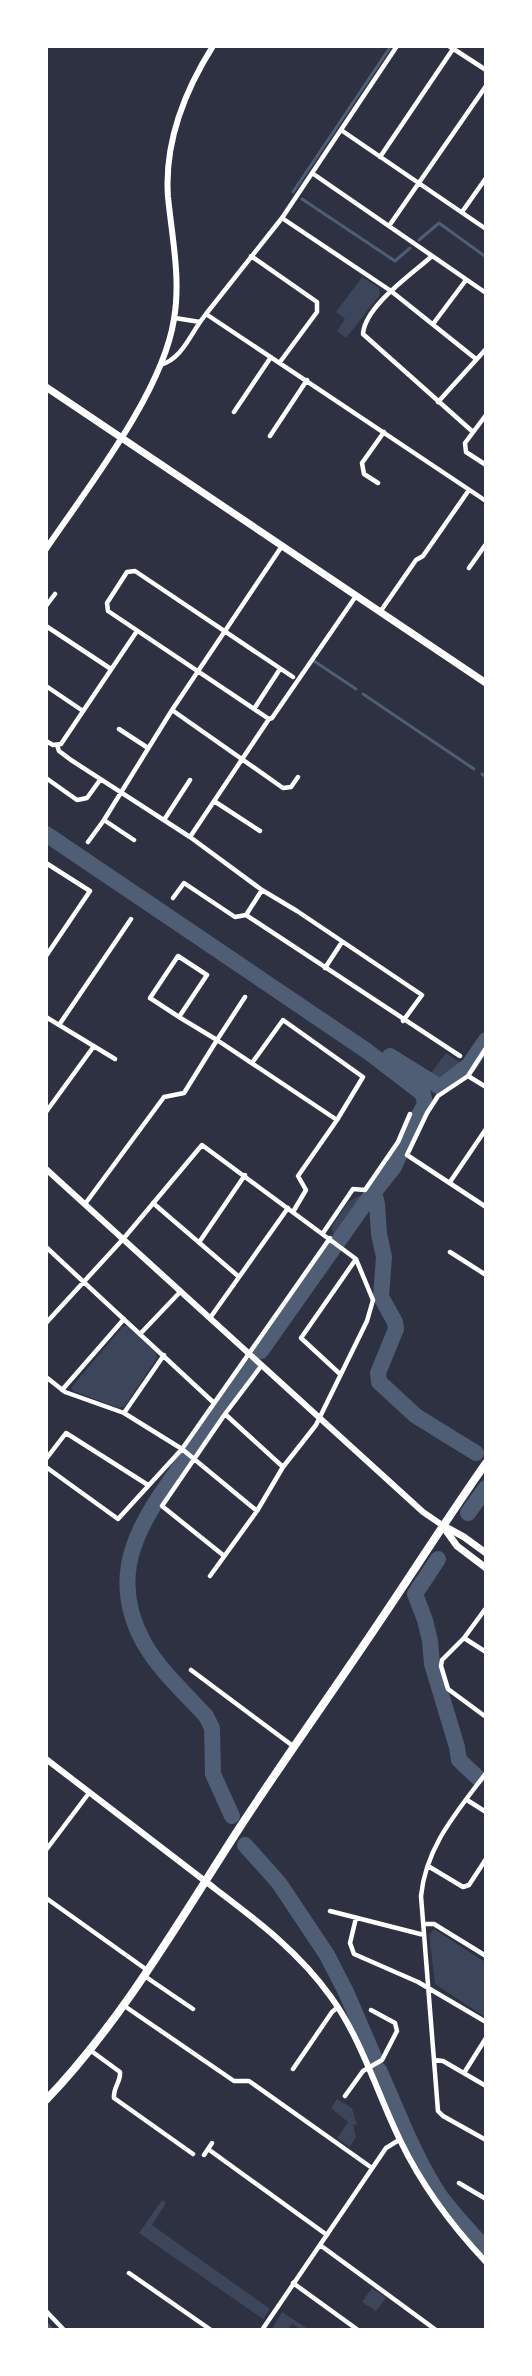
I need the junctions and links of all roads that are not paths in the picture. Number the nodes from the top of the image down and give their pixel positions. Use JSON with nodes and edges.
{"nodes":[{"id":1,"x":213,"y":46,"type":"edge"},
{"id":2,"x":397,"y":46,"type":"edge"},
{"id":3,"x":451,"y":48,"type":"edge"},
{"id":4,"x":486,"y":70,"type":"edge"},
{"id":5,"x":486,"y":86,"type":"edge"},
{"id":6,"x":341,"y":130,"type":"junction"},
{"id":7,"x":380,"y":157,"type":"junction"},
{"id":8,"x":312,"y":173,"type":"junction"},
{"id":9,"x":486,"y":178,"type":"edge"},
{"id":10,"x":418,"y":183,"type":"junction"},
{"id":11,"x":462,"y":212,"type":"junction"},
{"id":12,"x":282,"y":218,"type":"junction"},
{"id":13,"x":389,"y":226,"type":"junction"},
{"id":14,"x":486,"y":229,"type":"edge"},
{"id":15,"x":251,"y":256,"type":"junction"},
{"id":16,"x":432,"y":256,"type":"junction"},
{"id":17,"x":466,"y":280,"type":"junction"},
{"id":18,"x":391,"y":291,"type":"junction"},
{"id":19,"x":486,"y":293,"type":"edge"},
{"id":20,"x":206,"y":314,"type":"junction"},
{"id":21,"x":175,"y":318,"type":"junction"},
{"id":22,"x":200,"y":322,"type":"junction"},
{"id":23,"x":433,"y":324,"type":"junction"},
{"id":24,"x":486,"y":349,"type":"edge"},
{"id":25,"x":271,"y":357,"type":"junction"},
{"id":26,"x":476,"y":359,"type":"junction"},
{"id":27,"x":280,"y":362,"type":"junction"},
{"id":28,"x":160,"y":365,"type":"junction"},
{"id":29,"x":307,"y":380,"type":"junction"},
{"id":30,"x":46,"y":387,"type":"edge"},
{"id":31,"x":438,"y":402,"type":"junction"},
{"id":32,"x":234,"y":412,"type":"dead end"},
{"id":33,"x":486,"y":416,"type":"edge"},
{"id":34,"x":384,"y":432,"type":"junction"},
{"id":35,"x":473,"y":432,"type":"junction"},
{"id":36,"x":270,"y":436,"type":"dead end"},
{"id":37,"x":121,"y":437,"type":"junction"},
{"id":38,"x":486,"y":465,"type":"edge"},
{"id":39,"x":378,"y":483,"type":"dead end"},
{"id":40,"x":469,"y":490,"type":"junction"},
{"id":41,"x":486,"y":501,"type":"edge"},
{"id":42,"x":486,"y":544,"type":"edge"},
{"id":43,"x":282,"y":546,"type":"junction"},
{"id":44,"x":46,"y":549,"type":"edge"},
{"id":45,"x":469,"y":568,"type":"dead end"},
{"id":46,"x":55,"y":594,"type":"dead end"},
{"id":47,"x":356,"y":595,"type":"junction"},
{"id":48,"x":46,"y":606,"type":"edge"},
{"id":49,"x":380,"y":612,"type":"junction"},
{"id":50,"x":46,"y":626,"type":"edge"},
{"id":51,"x":137,"y":631,"type":"junction"},
{"id":52,"x":225,"y":631,"type":"junction"},
{"id":53,"x":111,"y":669,"type":"junction"},
{"id":54,"x":280,"y":669,"type":"junction"},
{"id":55,"x":198,"y":671,"type":"junction"},
{"id":56,"x":292,"y":677,"type":"dead end"},
{"id":57,"x":486,"y":683,"type":"edge"},
{"id":58,"x":46,"y":686,"type":"edge"},
{"id":59,"x":254,"y":709,"type":"junction"},
{"id":60,"x":172,"y":710,"type":"junction"},
{"id":61,"x":82,"y":711,"type":"junction"},
{"id":62,"x":269,"y":718,"type":"junction"},
{"id":63,"x":119,"y":729,"type":"dead end"},
{"id":64,"x":46,"y":741,"type":"edge"},
{"id":65,"x":57,"y":745,"type":"junction"},
{"id":66,"x":148,"y":748,"type":"junction"},
{"id":67,"x":243,"y":759,"type":"junction"},
{"id":68,"x":298,"y":777,"type":"dead end"},
{"id":69,"x":46,"y":778,"type":"edge"},
{"id":70,"x":100,"y":780,"type":"junction"},
{"id":71,"x":190,"y":780,"type":"dead end"},
{"id":72,"x":122,"y":792,"type":"junction"},
{"id":73,"x":214,"y":801,"type":"junction"},
{"id":74,"x":104,"y":820,"type":"junction"},
{"id":75,"x":164,"y":820,"type":"junction"},
{"id":76,"x":260,"y":831,"type":"dead end"},
{"id":77,"x":190,"y":837,"type":"junction"},
{"id":78,"x":134,"y":840,"type":"dead end"},
{"id":79,"x":88,"y":842,"type":"dead end"},
{"id":80,"x":46,"y":863,"type":"edge"},
{"id":81,"x":262,"y":890,"type":"junction"},
{"id":82,"x":173,"y":898,"type":"dead end"},
{"id":83,"x":246,"y":915,"type":"junction"},
{"id":84,"x":132,"y":919,"type":"dead end"},
{"id":85,"x":342,"y":942,"type":"junction"},
{"id":86,"x":46,"y":956,"type":"edge"},
{"id":87,"x":325,"y":968,"type":"junction"},
{"id":88,"x":244,"y":997,"type":"dead end"},
{"id":89,"x":46,"y":1017,"type":"edge"},
{"id":90,"x":178,"y":1017,"type":"junction"},
{"id":91,"x":404,"y":1021,"type":"junction"},
{"id":92,"x":59,"y":1025,"type":"junction"},
{"id":93,"x":217,"y":1040,"type":"junction"},
{"id":94,"x":94,"y":1046,"type":"junction"},
{"id":95,"x":486,"y":1048,"type":"edge"},
{"id":96,"x":460,"y":1056,"type":"dead end"},
{"id":97,"x":115,"y":1059,"type":"dead end"},
{"id":98,"x":252,"y":1062,"type":"junction"},
{"id":99,"x":468,"y":1076,"type":"junction"},
{"id":100,"x":486,"y":1087,"type":"edge"},
{"id":101,"x":46,"y":1112,"type":"edge"},
{"id":102,"x":410,"y":1114,"type":"dead end"},
{"id":103,"x":337,"y":1120,"type":"junction"},
{"id":104,"x":486,"y":1129,"type":"edge"},
{"id":105,"x":46,"y":1169,"type":"edge"},
{"id":106,"x":245,"y":1175,"type":"junction"},
{"id":107,"x":450,"y":1182,"type":"junction"},
{"id":108,"x":153,"y":1203,"type":"junction"},
{"id":109,"x":84,"y":1204,"type":"junction"},
{"id":110,"x":485,"y":1206,"type":"edge"},
{"id":111,"x":288,"y":1208,"type":"junction"},
{"id":112,"x":293,"y":1212,"type":"junction"},
{"id":113,"x":323,"y":1233,"type":"junction"},
{"id":114,"x":123,"y":1238,"type":"junction"},
{"id":115,"x":332,"y":1239,"type":"junction"},
{"id":116,"x":200,"y":1241,"type":"junction"},
{"id":117,"x":47,"y":1248,"type":"edge"},
{"id":118,"x":450,"y":1252,"type":"dead end"},
{"id":119,"x":356,"y":1258,"type":"junction"},
{"id":120,"x":486,"y":1275,"type":"edge"},
{"id":121,"x":238,"y":1276,"type":"junction"},
{"id":122,"x":82,"y":1282,"type":"junction"},
{"id":123,"x":181,"y":1291,"type":"junction"},
{"id":124,"x":210,"y":1318,"type":"junction"},
{"id":125,"x":124,"y":1319,"type":"junction"},
{"id":126,"x":46,"y":1323,"type":"edge"},
{"id":127,"x":141,"y":1333,"type":"junction"},
{"id":128,"x":248,"y":1353,"type":"junction"},
{"id":129,"x":164,"y":1355,"type":"junction"},
{"id":130,"x":262,"y":1365,"type":"junction"},
{"id":131,"x":340,"y":1374,"type":"junction"},
{"id":132,"x":46,"y":1377,"type":"edge"},
{"id":133,"x":62,"y":1390,"type":"junction"},
{"id":134,"x":213,"y":1402,"type":"junction"},
{"id":135,"x":124,"y":1413,"type":"junction"},
{"id":136,"x":225,"y":1414,"type":"junction"},
{"id":137,"x":320,"y":1418,"type":"junction"},
{"id":138,"x":184,"y":1450,"type":"junction"},
{"id":139,"x":194,"y":1458,"type":"junction"},
{"id":140,"x":46,"y":1459,"type":"edge"},
{"id":141,"x":486,"y":1463,"type":"edge"},
{"id":142,"x":46,"y":1467,"type":"edge"},
{"id":143,"x":283,"y":1467,"type":"junction"},
{"id":144,"x":148,"y":1485,"type":"junction"},
{"id":145,"x":257,"y":1511,"type":"junction"},
{"id":146,"x":442,"y":1525,"type":"junction"},
{"id":147,"x":486,"y":1553,"type":"edge"},
{"id":148,"x":223,"y":1555,"type":"junction"},
{"id":149,"x":486,"y":1568,"type":"edge"},
{"id":150,"x":210,"y":1576,"type":"dead end"},
{"id":151,"x":486,"y":1608,"type":"edge"},
{"id":152,"x":464,"y":1638,"type":"junction"},
{"id":153,"x":486,"y":1652,"type":"edge"},
{"id":154,"x":191,"y":1670,"type":"dead end"},
{"id":155,"x":486,"y":1717,"type":"edge"},
{"id":156,"x":293,"y":1746,"type":"junction"},
{"id":157,"x":46,"y":1759,"type":"edge"},
{"id":158,"x":486,"y":1773,"type":"edge"},
{"id":159,"x":89,"y":1793,"type":"junction"},
{"id":160,"x":466,"y":1800,"type":"junction"},
{"id":161,"x":486,"y":1812,"type":"edge"},
{"id":162,"x":46,"y":1850,"type":"edge"},
{"id":163,"x":486,"y":1859,"type":"edge"},
{"id":164,"x":428,"y":1866,"type":"junction"},
{"id":165,"x":205,"y":1881,"type":"junction"},
{"id":166,"x":46,"y":1898,"type":"edge"},
{"id":167,"x":330,"y":1911,"type":"dead end"},
{"id":168,"x":356,"y":1918,"type":"junction"},
{"id":169,"x":424,"y":1924,"type":"junction"},
{"id":170,"x":424,"y":1935,"type":"junction"},
{"id":171,"x":486,"y":1956,"type":"edge"},
{"id":172,"x":145,"y":1972,"type":"junction"},
{"id":173,"x":428,"y":1987,"type":"junction"},
{"id":174,"x":123,"y":2005,"type":"junction"},
{"id":175,"x":338,"y":2007,"type":"junction"},
{"id":176,"x":193,"y":2009,"type":"dead end"},
{"id":177,"x":370,"y":2010,"type":"dead end"},
{"id":178,"x":486,"y":2022,"type":"edge"},
{"id":179,"x":486,"y":2038,"type":"edge"},
{"id":180,"x":90,"y":2050,"type":"junction"},
{"id":181,"x":434,"y":2060,"type":"junction"},
{"id":182,"x":368,"y":2067,"type":"junction"},
{"id":183,"x":294,"y":2069,"type":"dead end"},
{"id":184,"x":464,"y":2073,"type":"junction"},
{"id":185,"x":486,"y":2086,"type":"edge"},
{"id":186,"x":345,"y":2096,"type":"dead end"},
{"id":187,"x":46,"y":2100,"type":"edge"},
{"id":188,"x":399,"y":2140,"type":"junction"},
{"id":189,"x":486,"y":2140,"type":"edge"},
{"id":190,"x":212,"y":2143,"type":"dead end"},
{"id":191,"x":208,"y":2149,"type":"junction"},
{"id":192,"x":194,"y":2154,"type":"dead end"},
{"id":193,"x":204,"y":2155,"type":"dead end"},
{"id":194,"x":372,"y":2168,"type":"junction"},
{"id":195,"x":459,"y":2183,"type":"dead end"},
{"id":196,"x":486,"y":2199,"type":"edge"},
{"id":197,"x":327,"y":2235,"type":"junction"},
{"id":198,"x":320,"y":2245,"type":"junction"},
{"id":199,"x":486,"y":2262,"type":"edge"},
{"id":200,"x":129,"y":2273,"type":"dead end"},
{"id":201,"x":293,"y":2283,"type":"junction"},
{"id":202,"x":46,"y":2312,"type":"edge"},
{"id":203,"x":262,"y":2329,"type":"edge"},
{"id":204,"x":64,"y":2330,"type":"edge"},
{"id":205,"x":211,"y":2330,"type":"edge"},
{"id":206,"x":358,"y":2330,"type":"edge"},
{"id":207,"x":436,"y":2330,"type":"edge"}],
"edges":[{"from":1,"to":21,"type":"street"},
{"from":2,"to":6,"type":"street"},
{"from":3,"to":4,"type":"street"},
{"from":3,"to":7,"type":"street"},
{"from":5,"to":10,"type":"street"},
{"from":6,"to":7,"type":"street"},
{"from":6,"to":8,"type":"street"},
{"from":7,"to":10,"type":"street"},
{"from":8,"to":12,"type":"street"},
{"from":8,"to":13,"type":"street"},
{"from":9,"to":11,"type":"street"},
{"from":10,"to":11,"type":"street"},
{"from":10,"to":13,"type":"street"},
{"from":11,"to":14,"type":"street"},
{"from":12,"to":15,"type":"street"},
{"from":12,"to":18,"type":"street"},
{"from":13,"to":16,"type":"street"},
{"from":15,"to":20,"type":"street"},
{"from":15,"to":27,"type":"street"},
{"from":16,"to":17,"type":"street"},
{"from":16,"to":18,"type":"street"},
{"from":17,"to":19,"type":"street"},
{"from":17,"to":23,"type":"street"},
{"from":18,"to":23,"type":"street"},
{"from":18,"to":31,"type":"street"},
{"from":20,"to":22,"type":"street"},
{"from":20,"to":25,"type":"street"},
{"from":21,"to":22,"type":"street"},
{"from":21,"to":28,"type":"street"},
{"from":22,"to":28,"type":"street"},
{"from":23,"to":26,"type":"street"},
{"from":24,"to":26,"type":"street"},
{"from":25,"to":27,"type":"street"},
{"from":25,"to":32,"type":"street"},
{"from":26,"to":31,"type":"street"},
{"from":27,"to":29,"type":"street"},
{"from":28,"to":37,"type":"street"},
{"from":29,"to":34,"type":"street"},
{"from":29,"to":36,"type":"street"},
{"from":30,"to":37,"type":"main road"},
{"from":31,"to":35,"type":"street"},
{"from":33,"to":35,"type":"street"},
{"from":34,"to":39,"type":"street"},
{"from":34,"to":40,"type":"street"},
{"from":35,"to":38,"type":"street"},
{"from":37,"to":43,"type":"main road"},
{"from":37,"to":44,"type":"street"},
{"from":40,"to":41,"type":"street"},
{"from":40,"to":49,"type":"street"},
{"from":42,"to":45,"type":"street"},
{"from":43,"to":47,"type":"main road"},
{"from":43,"to":52,"type":"street"},
{"from":46,"to":48,"type":"street"},
{"from":47,"to":49,"type":"main road"},
{"from":47,"to":62,"type":"street"},
{"from":49,"to":57,"type":"main road"},
{"from":50,"to":53,"type":"street"},
{"from":51,"to":52,"type":"street"},
{"from":51,"to":53,"type":"street"},
{"from":51,"to":55,"type":"street"},
{"from":52,"to":54,"type":"street"},
{"from":52,"to":55,"type":"street"},
{"from":53,"to":61,"type":"street"},
{"from":54,"to":56,"type":"street"},
{"from":54,"to":59,"type":"street"},
{"from":55,"to":59,"type":"street"},
{"from":55,"to":60,"type":"street"},
{"from":58,"to":61,"type":"street"},
{"from":59,"to":62,"type":"street"},
{"from":60,"to":66,"type":"street"},
{"from":60,"to":67,"type":"street"},
{"from":61,"to":65,"type":"street"},
{"from":62,"to":67,"type":"street"},
{"from":63,"to":66,"type":"street"},
{"from":64,"to":65,"type":"street"},
{"from":65,"to":70,"type":"street"},
{"from":66,"to":72,"type":"street"},
{"from":67,"to":68,"type":"street"},
{"from":67,"to":73,"type":"street"},
{"from":69,"to":70,"type":"street"},
{"from":70,"to":72,"type":"street"},
{"from":71,"to":75,"type":"street"},
{"from":72,"to":74,"type":"street"},
{"from":72,"to":75,"type":"street"},
{"from":73,"to":76,"type":"street"},
{"from":73,"to":77,"type":"street"},
{"from":74,"to":78,"type":"street"},
{"from":74,"to":79,"type":"street"},
{"from":75,"to":77,"type":"street"},
{"from":77,"to":81,"type":"street"},
{"from":80,"to":86,"type":"street"},
{"from":81,"to":83,"type":"street"},
{"from":81,"to":85,"type":"street"},
{"from":82,"to":83,"type":"street"},
{"from":83,"to":87,"type":"street"},
{"from":84,"to":92,"type":"street"},
{"from":85,"to":87,"type":"street"},
{"from":85,"to":91,"type":"street"},
{"from":87,"to":91,"type":"street"},
{"from":88,"to":93,"type":"street"},
{"from":89,"to":92,"type":"street"},
{"from":90,"to":90,"type":"street"},
{"from":90,"to":93,"type":"street"},
{"from":91,"to":96,"type":"street"},
{"from":92,"to":94,"type":"street"},
{"from":93,"to":98,"type":"street"},
{"from":93,"to":109,"type":"street"},
{"from":94,"to":97,"type":"street"},
{"from":94,"to":101,"type":"street"},
{"from":95,"to":99,"type":"street"},
{"from":98,"to":103,"type":"street"},
{"from":98,"to":103,"type":"street"},
{"from":99,"to":100,"type":"street"},
{"from":99,"to":107,"type":"street"},
{"from":102,"to":113,"type":"street"},
{"from":103,"to":112,"type":"street"},
{"from":104,"to":107,"type":"street"},
{"from":105,"to":109,"type":"street"},
{"from":106,"to":108,"type":"street"},
{"from":106,"to":111,"type":"street"},
{"from":106,"to":116,"type":"street"},
{"from":107,"to":110,"type":"street"},
{"from":108,"to":114,"type":"street"},
{"from":108,"to":116,"type":"street"},
{"from":109,"to":114,"type":"street"},
{"from":111,"to":112,"type":"street"},
{"from":111,"to":121,"type":"street"},
{"from":112,"to":113,"type":"street"},
{"from":113,"to":115,"type":"street"},
{"from":114,"to":122,"type":"street"},
{"from":114,"to":123,"type":"street"},
{"from":115,"to":119,"type":"street"},
{"from":115,"to":128,"type":"street"},
{"from":116,"to":121,"type":"street"},
{"from":117,"to":122,"type":"street"},
{"from":118,"to":120,"type":"street"},
{"from":119,"to":131,"type":"street"},
{"from":119,"to":131,"type":"street"},
{"from":121,"to":124,"type":"street"},
{"from":122,"to":125,"type":"street"},
{"from":122,"to":126,"type":"street"},
{"from":123,"to":124,"type":"street"},
{"from":123,"to":127,"type":"street"},
{"from":124,"to":128,"type":"street"},
{"from":125,"to":127,"type":"street"},
{"from":125,"to":133,"type":"street"},
{"from":127,"to":129,"type":"street"},
{"from":128,"to":130,"type":"street"},
{"from":128,"to":134,"type":"street"},
{"from":129,"to":134,"type":"street"},
{"from":129,"to":135,"type":"street"},
{"from":130,"to":136,"type":"street"},
{"from":130,"to":137,"type":"street"},
{"from":131,"to":137,"type":"street"},
{"from":132,"to":133,"type":"street"},
{"from":133,"to":135,"type":"street"},
{"from":134,"to":138,"type":"street"},
{"from":135,"to":138,"type":"street"},
{"from":136,"to":139,"type":"street"},
{"from":136,"to":143,"type":"street"},
{"from":137,"to":143,"type":"street"},
{"from":137,"to":146,"type":"street"},
{"from":138,"to":139,"type":"street"},
{"from":138,"to":144,"type":"street"},
{"from":139,"to":145,"type":"street"},
{"from":139,"to":148,"type":"street"},
{"from":140,"to":144,"type":"street"},
{"from":141,"to":146,"type":"main road"},
{"from":142,"to":144,"type":"street"},
{"from":143,"to":145,"type":"street"},
{"from":145,"to":148,"type":"street"},
{"from":146,"to":147,"type":"main road"},
{"from":146,"to":149,"type":"main road"},
{"from":146,"to":156,"type":"main road"},
{"from":148,"to":150,"type":"street"},
{"from":151,"to":152,"type":"street"},
{"from":152,"to":153,"type":"street"},
{"from":152,"to":155,"type":"street"},
{"from":154,"to":156,"type":"street"},
{"from":156,"to":165,"type":"main road"},
{"from":157,"to":159,"type":"street"},
{"from":158,"to":160,"type":"street"},
{"from":159,"to":162,"type":"street"},
{"from":159,"to":165,"type":"street"},
{"from":160,"to":161,"type":"street"},
{"from":160,"to":164,"type":"street"},
{"from":163,"to":164,"type":"street"},
{"from":164,"to":169,"type":"street"},
{"from":165,"to":172,"type":"main road"},
{"from":165,"to":175,"type":"street"},
{"from":166,"to":172,"type":"street"},
{"from":167,"to":168,"type":"street"},
{"from":168,"to":170,"type":"street"},
{"from":168,"to":173,"type":"street"},
{"from":169,"to":170,"type":"street"},
{"from":169,"to":171,"type":"street"},
{"from":170,"to":173,"type":"street"},
{"from":172,"to":174,"type":"main road"},
{"from":172,"to":176,"type":"street"},
{"from":173,"to":178,"type":"street"},
{"from":173,"to":181,"type":"street"},
{"from":174,"to":180,"type":"main road"},
{"from":174,"to":194,"type":"street"},
{"from":175,"to":182,"type":"street"},
{"from":175,"to":183,"type":"street"},
{"from":177,"to":182,"type":"street"},
{"from":179,"to":184,"type":"street"},
{"from":180,"to":187,"type":"main road"},
{"from":180,"to":192,"type":"street"},
{"from":181,"to":184,"type":"street"},
{"from":181,"to":189,"type":"street"},
{"from":182,"to":186,"type":"street"},
{"from":182,"to":188,"type":"street"},
{"from":184,"to":185,"type":"street"},
{"from":188,"to":194,"type":"street"},
{"from":188,"to":199,"type":"street"},
{"from":190,"to":191,"type":"street"},
{"from":191,"to":193,"type":"street"},
{"from":191,"to":197,"type":"street"},
{"from":194,"to":197,"type":"street"},
{"from":195,"to":196,"type":"street"},
{"from":197,"to":198,"type":"street"},
{"from":198,"to":201,"type":"street"},
{"from":198,"to":207,"type":"street"},
{"from":200,"to":205,"type":"street"},
{"from":201,"to":203,"type":"street"},
{"from":201,"to":206,"type":"street"},
{"from":202,"to":204,"type":"street"}]}
